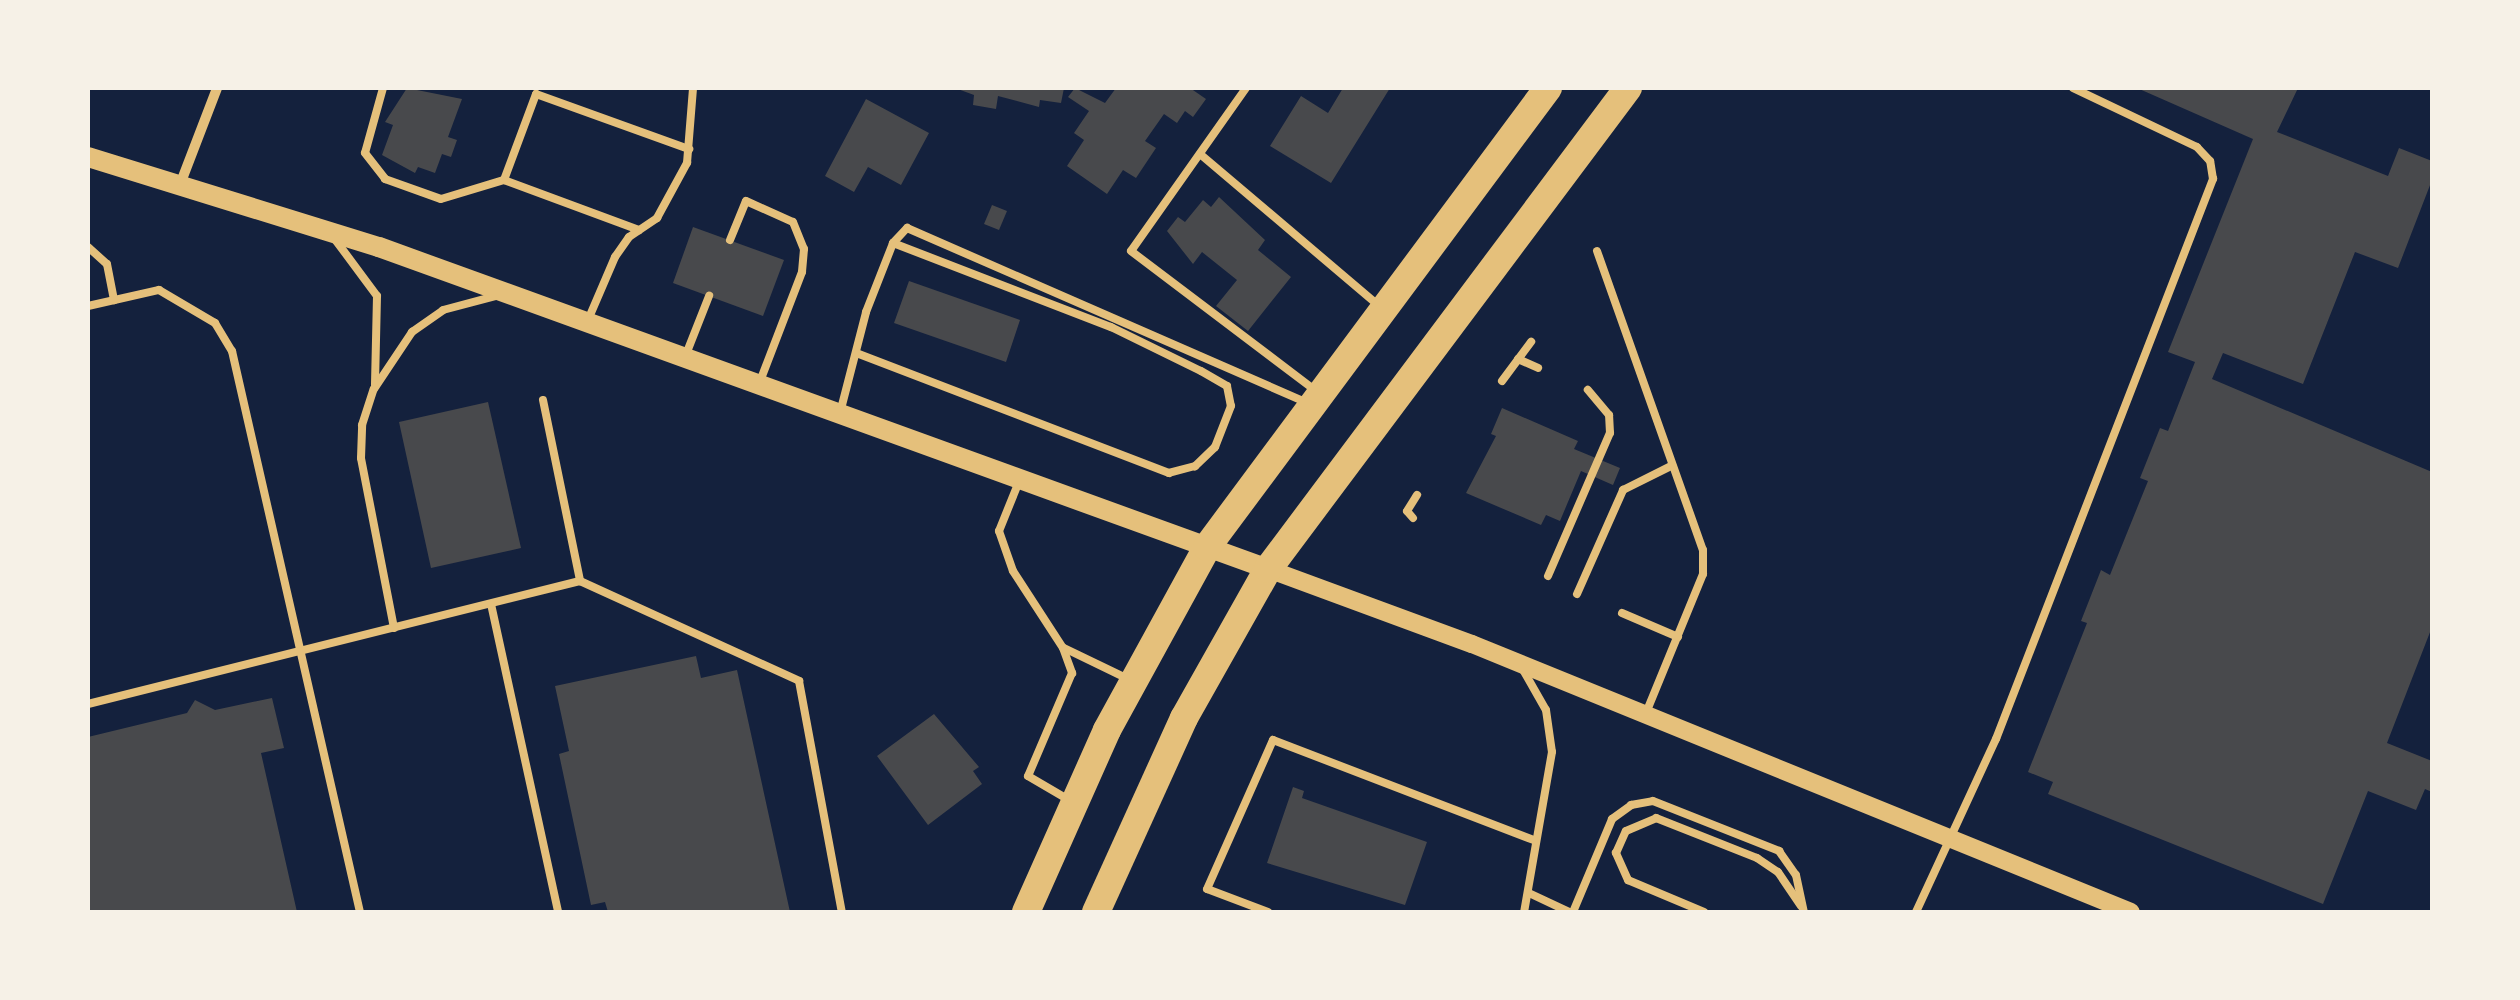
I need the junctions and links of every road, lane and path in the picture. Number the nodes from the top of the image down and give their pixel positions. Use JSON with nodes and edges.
{"nodes":[{"id":1,"x":217,"y":88,"type":"edge"},
{"id":2,"x":384,"y":88,"type":"edge"},
{"id":3,"x":692,"y":88,"type":"edge"},
{"id":4,"x":1246,"y":88,"type":"edge"},
{"id":5,"x":1548,"y":88,"type":"edge"},
{"id":6,"x":1628,"y":88,"type":"edge"},
{"id":7,"x":2072,"y":88,"type":"edge"},
{"id":8,"x":689,"y":149,"type":"junction"},
{"id":9,"x":1200,"y":154,"type":"junction"},
{"id":10,"x":88,"y":157,"type":"edge"},
{"id":11,"x":504,"y":180,"type":"junction"},
{"id":12,"x":181,"y":182,"type":"junction"},
{"id":13,"x":328,"y":230,"type":"junction"},
{"id":14,"x":638,"y":230,"type":"junction"},
{"id":15,"x":730,"y":240,"type":"dead end"},
{"id":16,"x":894,"y":242,"type":"junction"},
{"id":17,"x":88,"y":246,"type":"edge"},
{"id":18,"x":1597,"y":250,"type":"dead end"},
{"id":19,"x":510,"y":294,"type":"junction"},
{"id":20,"x":709,"y":296,"type":"dead end"},
{"id":21,"x":114,"y":300,"type":"junction"},
{"id":22,"x":88,"y":306,"type":"edge"},
{"id":23,"x":1382,"y":308,"type":"junction"},
{"id":24,"x":588,"y":322,"type":"junction"},
{"id":25,"x":1531,"y":342,"type":"dead end"},
{"id":26,"x":856,"y":352,"type":"junction"},
{"id":27,"x":685,"y":358,"type":"junction"},
{"id":28,"x":1518,"y":360,"type":"junction"},
{"id":29,"x":1538,"y":368,"type":"dead end"},
{"id":30,"x":1502,"y":381,"type":"dead end"},
{"id":31,"x":758,"y":384,"type":"junction"},
{"id":32,"x":374,"y":389,"type":"junction"},
{"id":33,"x":1588,"y":390,"type":"dead end"},
{"id":34,"x":1315,"y":398,"type":"junction"},
{"id":35,"x":542,"y":400,"type":"dead end"},
{"id":36,"x":840,"y":414,"type":"junction"},
{"id":37,"x":1671,"y":466,"type":"junction"},
{"id":38,"x":1020,"y":480,"type":"junction"},
{"id":39,"x":1417,"y":495,"type":"dead end"},
{"id":40,"x":1413,"y":518,"type":"dead end"},
{"id":41,"x":1207,"y":547,"type":"junction"},
{"id":42,"x":1268,"y":569,"type":"junction"},
{"id":43,"x":1548,"y":576,"type":"dead end"},
{"id":44,"x":580,"y":582,"type":"junction"},
{"id":45,"x":1577,"y":594,"type":"dead end"},
{"id":46,"x":491,"y":604,"type":"junction"},
{"id":47,"x":1622,"y":613,"type":"dead end"},
{"id":48,"x":394,"y":628,"type":"junction"},
{"id":49,"x":1678,"y":637,"type":"junction"},
{"id":50,"x":1064,"y":648,"type":"junction"},
{"id":51,"x":300,"y":651,"type":"junction"},
{"id":52,"x":1520,"y":664,"type":"junction"},
{"id":53,"x":1132,"y":681,"type":"junction"},
{"id":54,"x":88,"y":704,"type":"edge"},
{"id":55,"x":1644,"y":717,"type":"junction"},
{"id":56,"x":1073,"y":802,"type":"junction"},
{"id":57,"x":1950,"y":838,"type":"junction"},
{"id":58,"x":1534,"y":840,"type":"junction"},
{"id":59,"x":1531,"y":894,"type":"junction"},
{"id":60,"x":1803,"y":909,"type":"edge"},
{"id":61,"x":360,"y":912,"type":"edge"},
{"id":62,"x":558,"y":912,"type":"edge"},
{"id":63,"x":842,"y":912,"type":"edge"},
{"id":64,"x":1026,"y":912,"type":"edge"},
{"id":65,"x":1096,"y":912,"type":"edge"},
{"id":66,"x":1268,"y":912,"type":"edge"},
{"id":67,"x":1524,"y":912,"type":"edge"},
{"id":68,"x":1571,"y":912,"type":"edge"},
{"id":69,"x":1704,"y":912,"type":"edge"},
{"id":70,"x":1916,"y":912,"type":"edge"},
{"id":71,"x":2131,"y":912,"type":"edge"}],
"edges":[{"from":1,"to":12,"type":"street"},
{"from":2,"to":11,"type":"lane"},
{"from":3,"to":8,"type":"lane"},
{"from":4,"to":9,"type":"lane"},
{"from":5,"to":23,"type":"highway"},
{"from":6,"to":42,"type":"highway"},
{"from":7,"to":57,"type":"lane"},
{"from":8,"to":11,"type":"lane"},
{"from":8,"to":14,"type":"lane"},
{"from":9,"to":23,"type":"lane"},
{"from":9,"to":34,"type":"lane"},
{"from":10,"to":12,"type":"main road"},
{"from":11,"to":14,"type":"lane"},
{"from":12,"to":13,"type":"main road"},
{"from":13,"to":19,"type":"main road"},
{"from":13,"to":32,"type":"lane"},
{"from":14,"to":24,"type":"lane"},
{"from":15,"to":31,"type":"lane"},
{"from":16,"to":26,"type":"lane"},
{"from":16,"to":26,"type":"lane"},
{"from":16,"to":34,"type":"lane"},
{"from":17,"to":21,"type":"lane"},
{"from":18,"to":37,"type":"lane"},
{"from":19,"to":24,"type":"main road"},
{"from":19,"to":32,"type":"lane"},
{"from":20,"to":27,"type":"lane"},
{"from":21,"to":22,"type":"lane"},
{"from":21,"to":51,"type":"lane"},
{"from":23,"to":34,"type":"highway"},
{"from":24,"to":27,"type":"main road"},
{"from":25,"to":28,"type":"lane"},
{"from":26,"to":36,"type":"lane"},
{"from":27,"to":31,"type":"main road"},
{"from":28,"to":29,"type":"lane"},
{"from":28,"to":30,"type":"lane"},
{"from":31,"to":36,"type":"main road"},
{"from":32,"to":48,"type":"lane"},
{"from":33,"to":43,"type":"lane"},
{"from":34,"to":41,"type":"highway"},
{"from":35,"to":44,"type":"lane"},
{"from":36,"to":38,"type":"main road"},
{"from":37,"to":45,"type":"lane"},
{"from":37,"to":49,"type":"lane"},
{"from":38,"to":41,"type":"main road"},
{"from":38,"to":50,"type":"lane"},
{"from":39,"to":40,"type":"lane"},
{"from":41,"to":42,"type":"main road"},
{"from":41,"to":53,"type":"highway"},
{"from":42,"to":52,"type":"street"},
{"from":42,"to":65,"type":"highway"},
{"from":44,"to":46,"type":"lane"},
{"from":44,"to":63,"type":"lane"},
{"from":46,"to":48,"type":"lane"},
{"from":46,"to":62,"type":"lane"},
{"from":47,"to":49,"type":"lane"},
{"from":48,"to":51,"type":"lane"},
{"from":49,"to":55,"type":"lane"},
{"from":50,"to":53,"type":"lane"},
{"from":50,"to":56,"type":"lane"},
{"from":51,"to":54,"type":"lane"},
{"from":51,"to":61,"type":"lane"},
{"from":52,"to":55,"type":"street"},
{"from":52,"to":58,"type":"lane"},
{"from":53,"to":56,"type":"highway"},
{"from":55,"to":57,"type":"street"},
{"from":56,"to":64,"type":"highway"},
{"from":57,"to":70,"type":"lane"},
{"from":57,"to":71,"type":"street"},
{"from":58,"to":59,"type":"lane"},
{"from":58,"to":66,"type":"lane"},
{"from":59,"to":67,"type":"lane"},
{"from":59,"to":68,"type":"lane"},
{"from":60,"to":68,"type":"lane"},
{"from":60,"to":69,"type":"lane"}]}
